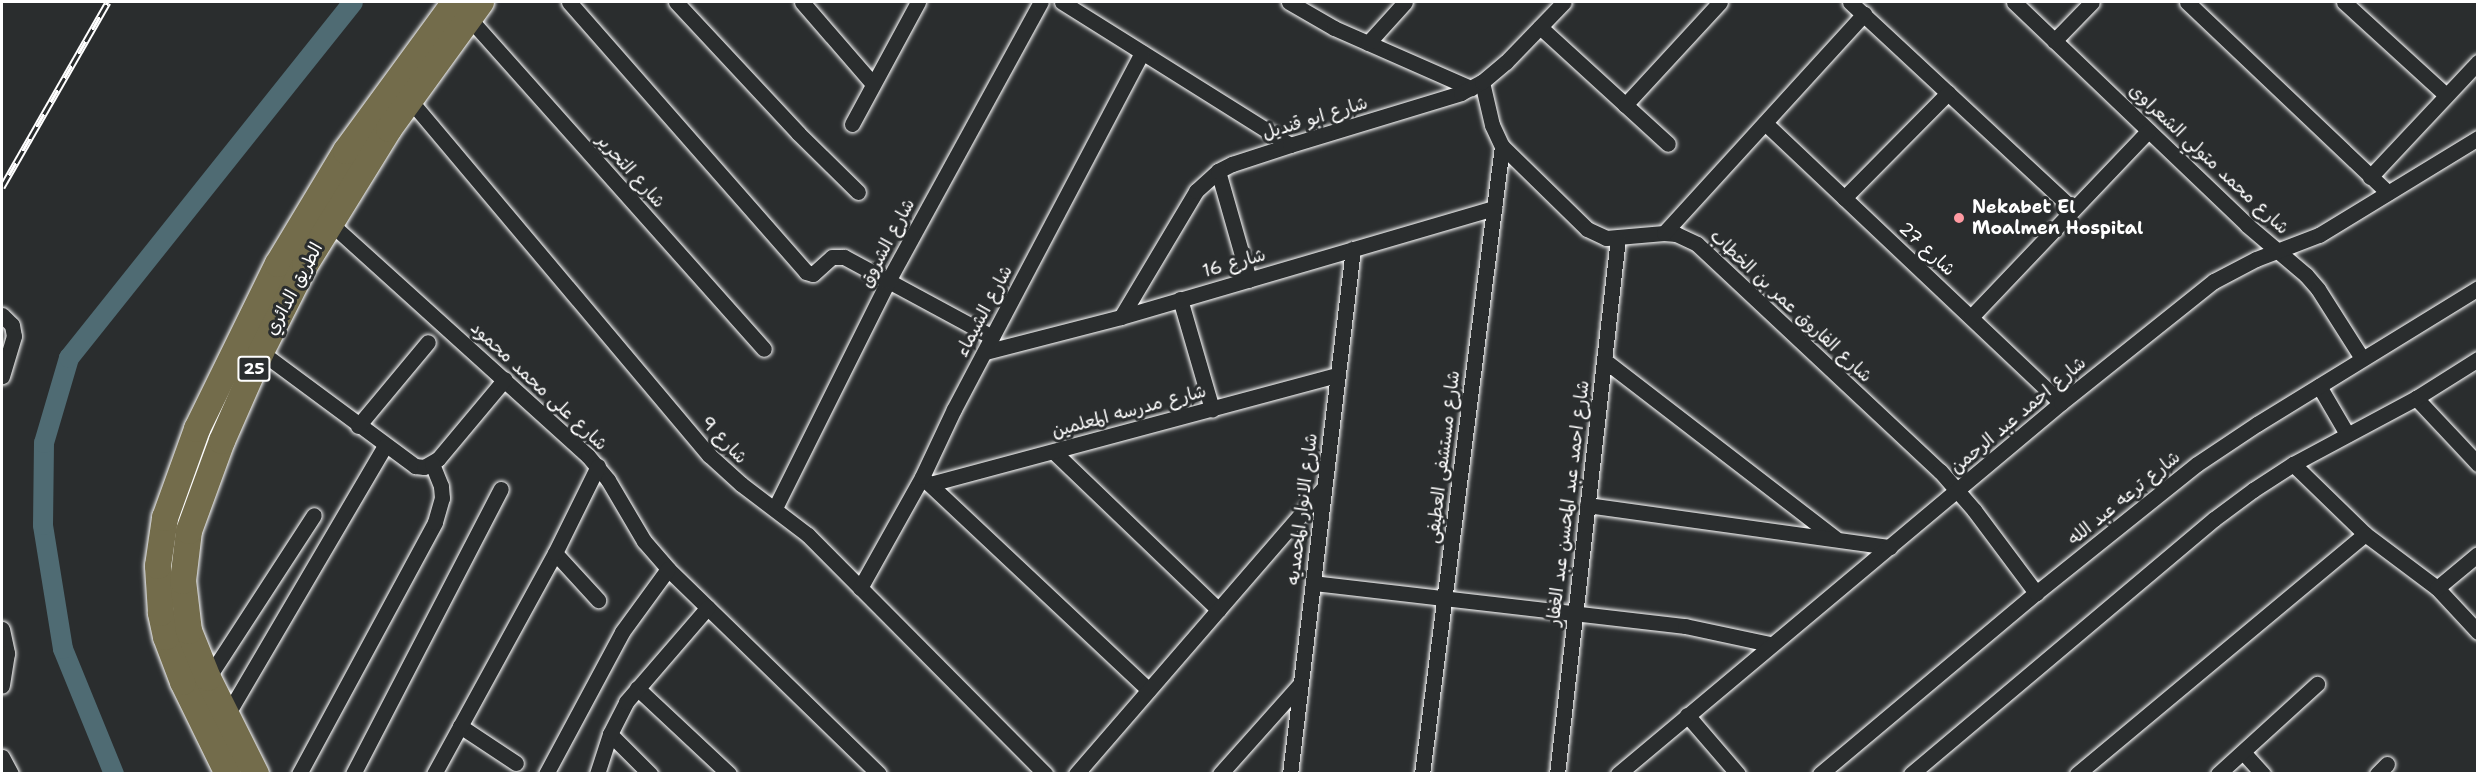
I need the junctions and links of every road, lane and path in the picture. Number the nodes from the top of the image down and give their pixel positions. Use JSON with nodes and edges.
{"nodes":[{"id":1,"x":569,"y":2,"type":"edge"},
{"id":2,"x":676,"y":2,"type":"edge"},
{"id":3,"x":802,"y":2,"type":"edge"},
{"id":4,"x":918,"y":2,"type":"edge"},
{"id":5,"x":1041,"y":2,"type":"edge"},
{"id":6,"x":1062,"y":2,"type":"edge"},
{"id":7,"x":1289,"y":2,"type":"edge"},
{"id":8,"x":1405,"y":2,"type":"edge"},
{"id":9,"x":1564,"y":2,"type":"edge"},
{"id":10,"x":1720,"y":2,"type":"edge"},
{"id":11,"x":1850,"y":2,"type":"edge"},
{"id":12,"x":2013,"y":2,"type":"edge"},
{"id":13,"x":2092,"y":2,"type":"edge"},
{"id":14,"x":2187,"y":2,"type":"edge"},
{"id":15,"x":2344,"y":2,"type":"edge"},
{"id":16,"x":468,"y":7,"type":"edge"},
{"id":17,"x":1864,"y":14,"type":"junction"},
{"id":18,"x":1540,"y":27,"type":"junction"},
{"id":19,"x":2054,"y":41,"type":"junction"},
{"id":20,"x":1368,"y":43,"type":"junction"},
{"id":21,"x":1142,"y":53,"type":"junction"},
{"id":22,"x":2478,"y":62,"type":"edge"},
{"id":23,"x":873,"y":84,"type":"junction"},
{"id":24,"x":1476,"y":85,"type":"junction"},
{"id":25,"x":1948,"y":93,"type":"junction"},
{"id":26,"x":2446,"y":95,"type":"junction"},
{"id":27,"x":409,"y":99,"type":"junction"},
{"id":28,"x":1625,"y":105,"type":"junction"},
{"id":29,"x":1765,"y":123,"type":"junction"},
{"id":30,"x":852,"y":124,"type":"dead end"},
{"id":31,"x":2148,"y":130,"type":"junction"},
{"id":32,"x":2478,"y":138,"type":"edge"},
{"id":33,"x":1668,"y":144,"type":"dead end"},
{"id":34,"x":1290,"y":145,"type":"junction"},
{"id":35,"x":1502,"y":146,"type":"junction"},
{"id":36,"x":1218,"y":171,"type":"junction"},
{"id":37,"x":2370,"y":177,"type":"junction"},
{"id":38,"x":858,"y":192,"type":"dead end"},
{"id":39,"x":2388,"y":193,"type":"junction"},
{"id":40,"x":1844,"y":198,"type":"junction"},
{"id":41,"x":1494,"y":208,"type":"junction"},
{"id":42,"x":2073,"y":209,"type":"junction"},
{"id":43,"x":329,"y":222,"type":"junction"},
{"id":44,"x":1664,"y":233,"type":"junction"},
{"id":45,"x":1618,"y":238,"type":"junction"},
{"id":46,"x":1353,"y":249,"type":"junction"},
{"id":47,"x":2279,"y":251,"type":"junction"},
{"id":48,"x":888,"y":280,"type":"junction"},
{"id":49,"x":1249,"y":280,"type":"junction"},
{"id":50,"x":2478,"y":288,"type":"edge"},
{"id":51,"x":1180,"y":299,"type":"junction"},
{"id":52,"x":2,"y":315,"type":"edge"},
{"id":53,"x":1121,"y":317,"type":"junction"},
{"id":54,"x":1971,"y":317,"type":"junction"},
{"id":55,"x":992,"y":338,"type":"junction"},
{"id":56,"x":428,"y":342,"type":"dead end"},
{"id":57,"x":764,"y":350,"type":"dead end"},
{"id":58,"x":261,"y":352,"type":"junction"},
{"id":59,"x":985,"y":352,"type":"junction"},
{"id":60,"x":2362,"y":358,"type":"junction"},
{"id":61,"x":2478,"y":359,"type":"edge"},
{"id":62,"x":1604,"y":360,"type":"junction"},
{"id":63,"x":1338,"y":375,"type":"junction"},
{"id":64,"x":2,"y":376,"type":"edge"},
{"id":65,"x":505,"y":380,"type":"junction"},
{"id":66,"x":2319,"y":386,"type":"junction"},
{"id":67,"x":2416,"y":398,"type":"junction"},
{"id":68,"x":2061,"y":403,"type":"junction"},
{"id":69,"x":1212,"y":409,"type":"junction"},
{"id":70,"x":358,"y":426,"type":"junction"},
{"id":71,"x":2347,"y":434,"type":"junction"},
{"id":72,"x":385,"y":446,"type":"junction"},
{"id":73,"x":1054,"y":452,"type":"junction"},
{"id":74,"x":432,"y":464,"type":"junction"},
{"id":75,"x":2293,"y":464,"type":"junction"},
{"id":76,"x":2478,"y":464,"type":"edge"},
{"id":77,"x":598,"y":466,"type":"junction"},
{"id":78,"x":926,"y":480,"type":"junction"},
{"id":79,"x":1324,"y":487,"type":"junction"},
{"id":80,"x":501,"y":489,"type":"dead end"},
{"id":81,"x":1958,"y":491,"type":"junction"},
{"id":82,"x":1587,"y":505,"type":"junction"},
{"id":83,"x":775,"y":508,"type":"junction"},
{"id":84,"x":314,"y":514,"type":"dead end"},
{"id":85,"x":2365,"y":534,"type":"junction"},
{"id":86,"x":1835,"y":538,"type":"junction"},
{"id":87,"x":1890,"y":547,"type":"junction"},
{"id":88,"x":555,"y":553,"type":"junction"},
{"id":89,"x":2478,"y":554,"type":"edge"},
{"id":90,"x":668,"y":569,"type":"junction"},
{"id":91,"x":1313,"y":583,"type":"junction"},
{"id":92,"x":860,"y":588,"type":"junction"},
{"id":93,"x":2437,"y":588,"type":"junction"},
{"id":94,"x":2036,"y":593,"type":"junction"},
{"id":95,"x":1445,"y":598,"type":"junction"},
{"id":96,"x":598,"y":600,"type":"dead end"},
{"id":97,"x":708,"y":607,"type":"junction"},
{"id":98,"x":1219,"y":610,"type":"junction"},
{"id":99,"x":1575,"y":613,"type":"junction"},
{"id":100,"x":2,"y":629,"type":"edge"},
{"id":101,"x":2478,"y":632,"type":"edge"},
{"id":102,"x":1770,"y":644,"type":"junction"},
{"id":103,"x":208,"y":678,"type":"junction"},
{"id":104,"x":1301,"y":683,"type":"junction"},
{"id":105,"x":2317,"y":684,"type":"dead end"},
{"id":106,"x":2,"y":686,"type":"edge"},
{"id":107,"x":637,"y":688,"type":"junction"},
{"id":108,"x":1149,"y":690,"type":"junction"},
{"id":109,"x":1687,"y":715,"type":"junction"},
{"id":110,"x":227,"y":716,"type":"junction"},
{"id":111,"x":460,"y":726,"type":"junction"},
{"id":112,"x":610,"y":734,"type":"junction"},
{"id":113,"x":2243,"y":752,"type":"junction"},
{"id":114,"x":516,"y":763,"type":"dead end"},
{"id":115,"x":228,"y":774,"type":"edge"},
{"id":116,"x":256,"y":774,"type":"edge"},
{"id":117,"x":299,"y":774,"type":"edge"},
{"id":118,"x":353,"y":774,"type":"edge"},
{"id":119,"x":434,"y":774,"type":"edge"},
{"id":120,"x":546,"y":774,"type":"edge"},
{"id":121,"x":597,"y":774,"type":"edge"},
{"id":122,"x":650,"y":774,"type":"edge"},
{"id":123,"x":729,"y":774,"type":"edge"},
{"id":124,"x":879,"y":774,"type":"edge"},
{"id":125,"x":1045,"y":774,"type":"edge"},
{"id":126,"x":1076,"y":774,"type":"edge"},
{"id":127,"x":1220,"y":774,"type":"edge"},
{"id":128,"x":1290,"y":774,"type":"edge"},
{"id":129,"x":1422,"y":774,"type":"edge"},
{"id":130,"x":1557,"y":774,"type":"edge"},
{"id":131,"x":1618,"y":774,"type":"edge"},
{"id":132,"x":1738,"y":774,"type":"edge"},
{"id":133,"x":1820,"y":774,"type":"edge"},
{"id":134,"x":1911,"y":774,"type":"edge"},
{"id":135,"x":2077,"y":774,"type":"edge"},
{"id":136,"x":2218,"y":774,"type":"edge"},
{"id":137,"x":2263,"y":774,"type":"edge"}],
"edges":[{"from":1,"to":48,"type":"street"},
{"from":2,"to":38,"type":"street"},
{"from":3,"to":23,"type":"street"},
{"from":4,"to":23,"type":"street"},
{"from":5,"to":48,"type":"street","name":"شارع الشروق"},
{"from":6,"to":21,"type":"street"},
{"from":7,"to":20,"type":"street"},
{"from":8,"to":20,"type":"street"},
{"from":9,"to":18,"type":"street","name":"شارع ابو قنديل"},
{"from":10,"to":28,"type":"street"},
{"from":11,"to":17,"type":"street"},
{"from":12,"to":19,"type":"street","name":"شارع محمد متولي الشعراوى"},
{"from":13,"to":19,"type":"street"},
{"from":14,"to":37,"type":"street"},
{"from":15,"to":26,"type":"street"},
{"from":16,"to":27,"type":"highway","name":"الطريق الدائري","number":"25"},
{"from":16,"to":57,"type":"street","name":"شارع التحرير"},
{"from":16,"to":115,"type":"highway","name":"الطريق الدائري","number":"25"},
{"from":17,"to":25,"type":"street"},
{"from":17,"to":29,"type":"street"},
{"from":18,"to":24,"type":"street","name":"شارع ابو قنديل"},
{"from":18,"to":28,"type":"street"},
{"from":19,"to":31,"type":"street","name":"شارع محمد متولي الشعراوى"},
{"from":20,"to":24,"type":"street"},
{"from":21,"to":34,"type":"street"},
{"from":21,"to":55,"type":"street","name":"شارع الشيماء"},
{"from":22,"to":26,"type":"street"},
{"from":23,"to":30,"type":"street"},
{"from":24,"to":34,"type":"street","name":"شارع ابو قنديل"},
{"from":24,"to":35,"type":"street","name":"شارع الفاروق عمر بن الخطاب"},
{"from":25,"to":40,"type":"street"},
{"from":25,"to":42,"type":"street"},
{"from":26,"to":37,"type":"street"},
{"from":27,"to":43,"type":"highway","name":"الطريق الدائري","number":"25"},
{"from":27,"to":83,"type":"street","name":"شارع 9"},
{"from":28,"to":33,"type":"street"},
{"from":29,"to":40,"type":"street","name":"شارع 27"},
{"from":29,"to":44,"type":"street"},
{"from":31,"to":42,"type":"street"},
{"from":31,"to":47,"type":"street","name":"شارع محمد متولي الشعراوى"},
{"from":32,"to":39,"type":"street","name":"شارع احمد عبد الرحمن"},
{"from":34,"to":36,"type":"street","name":"شارع ابو قنديل"},
{"from":35,"to":41,"type":"street","name":"شارع مستشفى العطيفى"},
{"from":35,"to":45,"type":"street","name":"شارع الفاروق عمر بن الخطاب"},
{"from":36,"to":49,"type":"street"},
{"from":36,"to":53,"type":"street","name":"شارع ابو قنديل"},
{"from":37,"to":39,"type":"street"},
{"from":39,"to":47,"type":"street","name":"شارع احمد عبد الرحمن"},
{"from":40,"to":54,"type":"street","name":"شارع 27"},
{"from":41,"to":46,"type":"street","name":"شارع 16"},
{"from":41,"to":95,"type":"street","name":"شارع مستشفى العطيفى"},
{"from":42,"to":54,"type":"street"},
{"from":43,"to":58,"type":"highway","name":"الطريق الدائري","number":"25"},
{"from":43,"to":65,"type":"street","name":"شارع على محمد محمود"},
{"from":44,"to":45,"type":"street","name":"شارع الفاروق عمر بن الخطاب"},
{"from":44,"to":81,"type":"street","name":"شارع الفاروق عمر بن الخطاب"},
{"from":45,"to":62,"type":"street","name":"شارع احمد عبد المحسن عبد الغفار"},
{"from":46,"to":49,"type":"street","name":"شارع 16"},
{"from":46,"to":63,"type":"street","name":"شارع الانوار المحمديه"},
{"from":47,"to":60,"type":"street","name":"شارع محمد متولي الشعراوى"},
{"from":47,"to":68,"type":"street","name":"شارع احمد عبد الرحمن"},
{"from":48,"to":55,"type":"street"},
{"from":48,"to":83,"type":"street","name":"شارع الشروق"},
{"from":49,"to":51,"type":"street","name":"شارع 16"},
{"from":50,"to":60,"type":"street","name":"شارع ترعه عبد الله"},
{"from":51,"to":53,"type":"street","name":"شارع 16"},
{"from":51,"to":69,"type":"street"},
{"from":52,"to":64,"type":"street"},
{"from":53,"to":59,"type":"street","name":"شارع 16"},
{"from":54,"to":68,"type":"street","name":"شارع 27"},
{"from":55,"to":59,"type":"street","name":"شارع الشيماء"},
{"from":56,"to":70,"type":"street"},
{"from":58,"to":70,"type":"street"},
{"from":58,"to":103,"type":"highway","name":"الطريق الدائري","number":"25"},
{"from":59,"to":78,"type":"street","name":"شارع الشيماء"},
{"from":60,"to":66,"type":"street","name":"شارع ترعه عبد الله"},
{"from":61,"to":67,"type":"street"},
{"from":62,"to":82,"type":"street","name":"شارع احمد عبد المحسن عبد الغفار"},
{"from":62,"to":86,"type":"street"},
{"from":63,"to":69,"type":"street","name":"شارع مدرسه المعلمين"},
{"from":63,"to":79,"type":"street","name":"شارع الانوار المحمديه"},
{"from":65,"to":74,"type":"street"},
{"from":65,"to":77,"type":"street","name":"شارع على محمد محمود"},
{"from":66,"to":71,"type":"street"},
{"from":66,"to":94,"type":"street","name":"شارع ترعه عبد الله"},
{"from":67,"to":71,"type":"street"},
{"from":67,"to":76,"type":"street"},
{"from":68,"to":81,"type":"street","name":"شارع احمد عبد الرحمن"},
{"from":69,"to":73,"type":"street","name":"شارع مدرسه المعلمين"},
{"from":70,"to":72,"type":"street"},
{"from":71,"to":75,"type":"street"},
{"from":72,"to":74,"type":"street"},
{"from":72,"to":110,"type":"street"},
{"from":73,"to":78,"type":"street","name":"شارع مدرسه المعلمين"},
{"from":73,"to":98,"type":"street"},
{"from":74,"to":117,"type":"street"},
{"from":75,"to":85,"type":"street"},
{"from":75,"to":134,"type":"street"},
{"from":77,"to":88,"type":"street"},
{"from":77,"to":90,"type":"street","name":"شارع على محمد محمود"},
{"from":78,"to":92,"type":"street","name":"شارع الشيماء"},
{"from":78,"to":108,"type":"street"},
{"from":79,"to":91,"type":"street","name":"شارع الانوار المحمديه"},
{"from":79,"to":98,"type":"street"},
{"from":80,"to":118,"type":"street"},
{"from":81,"to":87,"type":"street","name":"شارع احمد عبد الرحمن"},
{"from":81,"to":94,"type":"street","name":"شارع الفاروق عمر بن الخطاب"},
{"from":82,"to":86,"type":"street"},
{"from":82,"to":99,"type":"street","name":"شارع احمد عبد المحسن عبد الغفار"},
{"from":83,"to":92,"type":"street","name":"شارع 9"},
{"from":84,"to":103,"type":"street"},
{"from":85,"to":93,"type":"street"},
{"from":85,"to":135,"type":"street"},
{"from":86,"to":87,"type":"street"},
{"from":87,"to":102,"type":"street","name":"شارع احمد عبد الرحمن"},
{"from":88,"to":96,"type":"street"},
{"from":88,"to":111,"type":"street"},
{"from":89,"to":93,"type":"street"},
{"from":90,"to":97,"type":"street","name":"شارع على محمد محمود"},
{"from":90,"to":120,"type":"street"},
{"from":91,"to":95,"type":"street"},
{"from":91,"to":104,"type":"street","name":"شارع الانوار المحمديه"},
{"from":92,"to":125,"type":"street","name":"شارع 9"},
{"from":93,"to":101,"type":"street"},
{"from":94,"to":133,"type":"street","name":"شارع ترعه عبد الله"},
{"from":95,"to":99,"type":"street"},
{"from":95,"to":129,"type":"street","name":"شارع مستشفى العطيفى"},
{"from":97,"to":107,"type":"street"},
{"from":97,"to":124,"type":"street","name":"شارع على محمد محمود"},
{"from":98,"to":108,"type":"street"},
{"from":99,"to":102,"type":"street"},
{"from":99,"to":130,"type":"street","name":"شارع احمد عبد المحسن عبد الغفار"},
{"from":100,"to":106,"type":"street"},
{"from":102,"to":109,"type":"street","name":"شارع احمد عبد الرحمن"},
{"from":103,"to":110,"type":"highway","name":"الطريق الدائري","number":"25"},
{"from":104,"to":127,"type":"street"},
{"from":104,"to":128,"type":"street","name":"شارع الانوار المحمديه"},
{"from":105,"to":113,"type":"street"},
{"from":107,"to":112,"type":"street"},
{"from":107,"to":123,"type":"street"},
{"from":108,"to":126,"type":"street"},
{"from":109,"to":131,"type":"street","name":"شارع احمد عبد الرحمن"},
{"from":109,"to":132,"type":"street"},
{"from":110,"to":116,"type":"highway","name":"الطريق الدائري","number":"25"},
{"from":111,"to":114,"type":"street"},
{"from":111,"to":119,"type":"street"},
{"from":112,"to":121,"type":"street"},
{"from":112,"to":122,"type":"street"},
{"from":113,"to":136,"type":"street"},
{"from":113,"to":137,"type":"street"}]}
